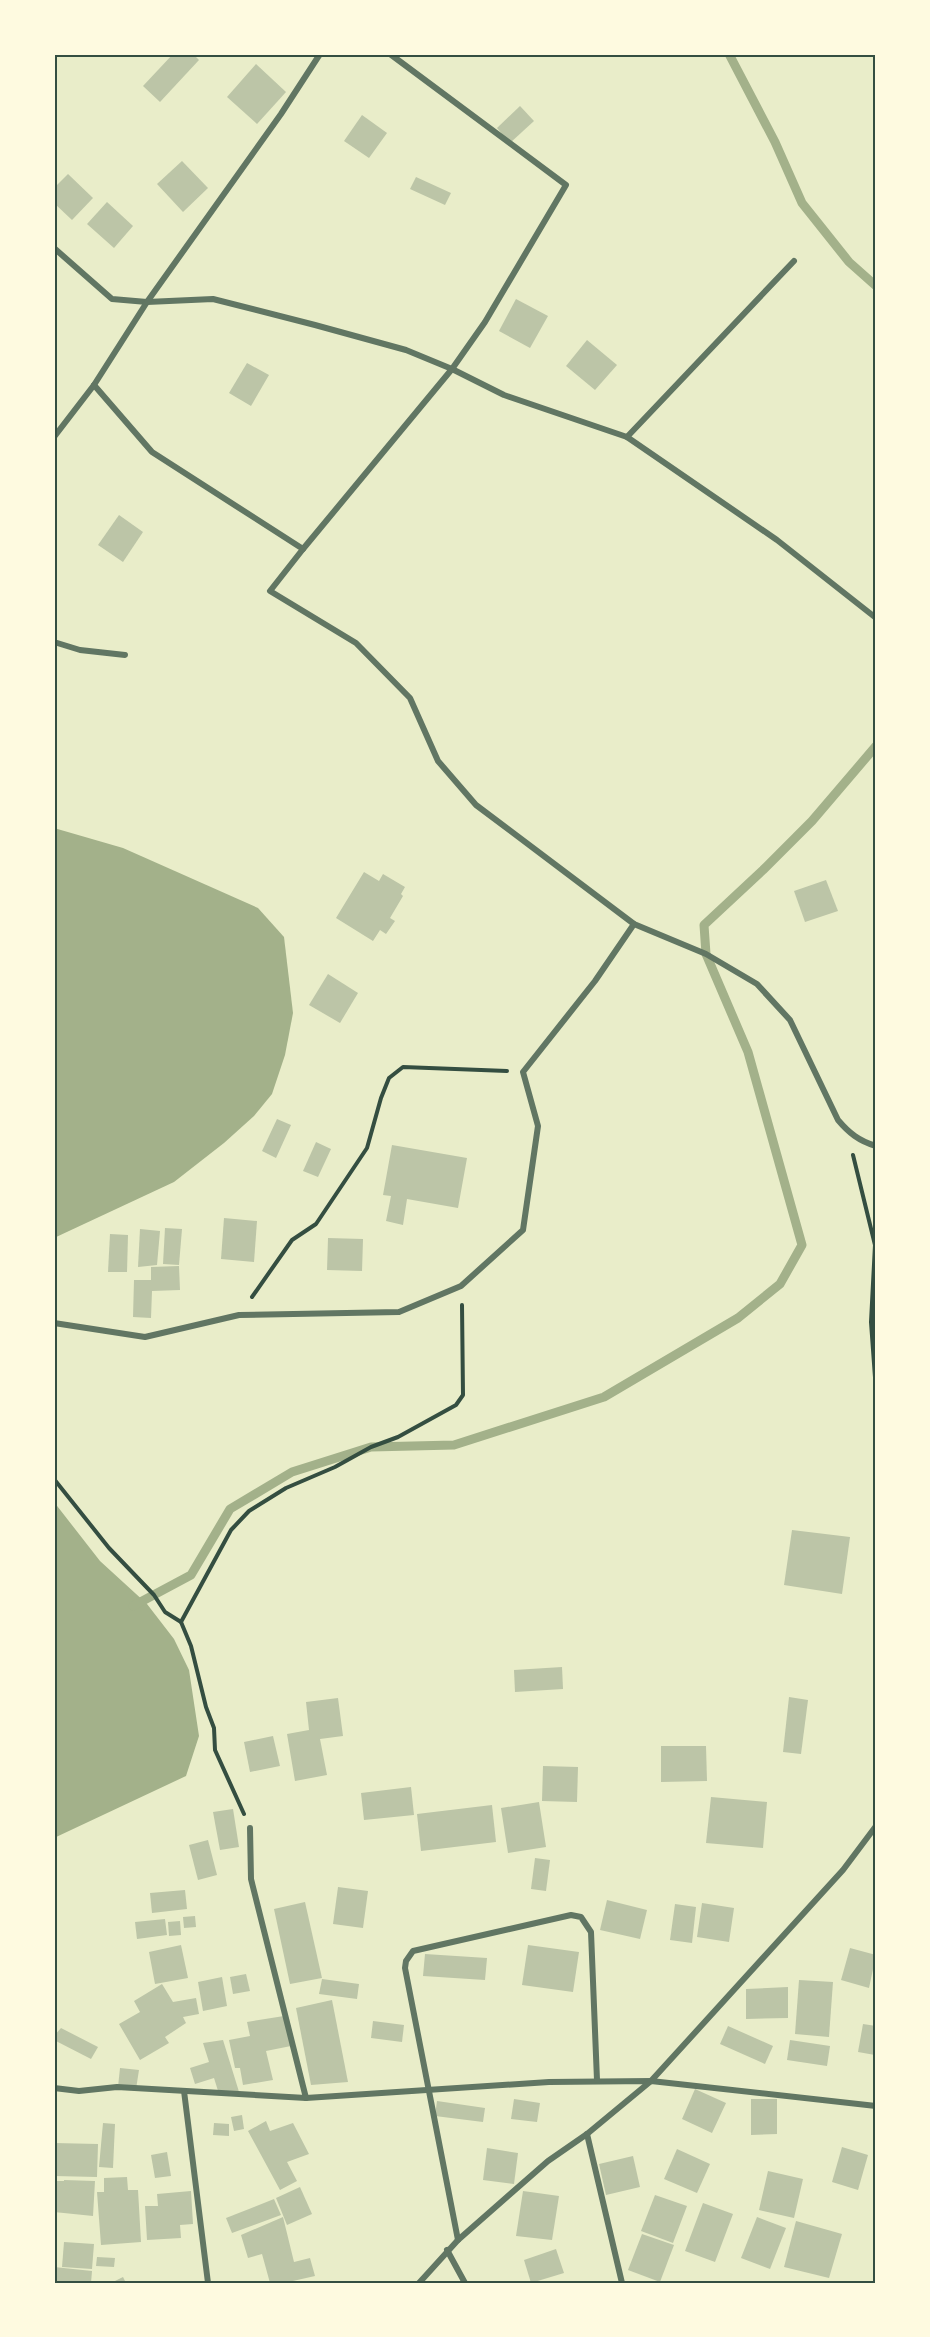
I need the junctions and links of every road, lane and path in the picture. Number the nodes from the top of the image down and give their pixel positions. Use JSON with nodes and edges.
{"nodes":[{"id":1,"x":320,"y":54,"type":"edge"},
{"id":2,"x":390,"y":54,"type":"edge"},
{"id":3,"x":54,"y":248,"type":"edge"},
{"id":4,"x":794,"y":261,"type":"dead end"},
{"id":5,"x":147,"y":303,"type":"junction"},
{"id":6,"x":452,"y":369,"type":"junction"},
{"id":7,"x":94,"y":385,"type":"junction"},
{"id":8,"x":54,"y":437,"type":"edge"},
{"id":9,"x":627,"y":438,"type":"junction"},
{"id":10,"x":303,"y":549,"type":"junction"},
{"id":11,"x":876,"y":618,"type":"edge"},
{"id":12,"x":54,"y":642,"type":"edge"},
{"id":13,"x":125,"y":655,"type":"dead end"},
{"id":14,"x":634,"y":924,"type":"junction"},
{"id":15,"x":523,"y":1072,"type":"junction"},
{"id":16,"x":848,"y":1132,"type":"junction"},
{"id":17,"x":876,"y":1146,"type":"edge"},
{"id":18,"x":461,"y":1286,"type":"junction"},
{"id":19,"x":239,"y":1315,"type":"junction"},
{"id":20,"x":54,"y":1323,"type":"edge"},
{"id":21,"x":876,"y":1391,"type":"edge"},
{"id":22,"x":54,"y":1479,"type":"edge"},
{"id":23,"x":180,"y":1622,"type":"junction"},
{"id":24,"x":876,"y":1826,"type":"edge"},
{"id":25,"x":250,"y":1828,"type":"joint"},
{"id":26,"x":597,"y":2080,"type":"junction"},
{"id":27,"x":651,"y":2081,"type":"junction"},
{"id":28,"x":54,"y":2088,"type":"edge"},
{"id":29,"x":184,"y":2091,"type":"junction"},
{"id":30,"x":431,"y":2092,"type":"junction"},
{"id":31,"x":306,"y":2098,"type":"junction"},
{"id":32,"x":876,"y":2106,"type":"edge"},
{"id":33,"x":587,"y":2134,"type":"junction"},
{"id":34,"x":458,"y":2240,"type":"junction"},
{"id":35,"x":447,"y":2250,"type":"junction"},
{"id":36,"x":208,"y":2283,"type":"edge"},
{"id":37,"x":419,"y":2283,"type":"edge"},
{"id":38,"x":465,"y":2283,"type":"edge"},
{"id":39,"x":622,"y":2283,"type":"edge"}],
"edges":[{"from":1,"to":5,"type":"street"},
{"from":2,"to":6,"type":"street"},
{"from":3,"to":5,"type":"street"},
{"from":4,"to":9,"type":"street"},
{"from":5,"to":6,"type":"street"},
{"from":5,"to":7,"type":"street"},
{"from":6,"to":9,"type":"street"},
{"from":6,"to":10,"type":"street"},
{"from":7,"to":8,"type":"street"},
{"from":7,"to":10,"type":"street"},
{"from":9,"to":11,"type":"street"},
{"from":10,"to":14,"type":"street"},
{"from":12,"to":13,"type":"street"},
{"from":14,"to":15,"type":"street"},
{"from":14,"to":16,"type":"street"},
{"from":15,"to":18,"type":"street"},
{"from":15,"to":19,"type":"path"},
{"from":16,"to":17,"type":"street"},
{"from":16,"to":21,"type":"path"},
{"from":18,"to":19,"type":"street"},
{"from":18,"to":23,"type":"path"},
{"from":19,"to":20,"type":"street"},
{"from":22,"to":23,"type":"path"},
{"from":23,"to":25,"type":"path"},
{"from":24,"to":27,"type":"street"},
{"from":25,"to":31,"type":"street"},
{"from":26,"to":27,"type":"street"},
{"from":26,"to":30,"type":"street"},
{"from":26,"to":30,"type":"street"},
{"from":27,"to":32,"type":"street"},
{"from":27,"to":33,"type":"street"},
{"from":28,"to":29,"type":"street"},
{"from":29,"to":31,"type":"street"},
{"from":29,"to":36,"type":"street"},
{"from":30,"to":31,"type":"street"},
{"from":30,"to":34,"type":"street"},
{"from":33,"to":34,"type":"street"},
{"from":33,"to":39,"type":"street"},
{"from":34,"to":35,"type":"street"},
{"from":35,"to":37,"type":"street"},
{"from":35,"to":38,"type":"street"}]}
